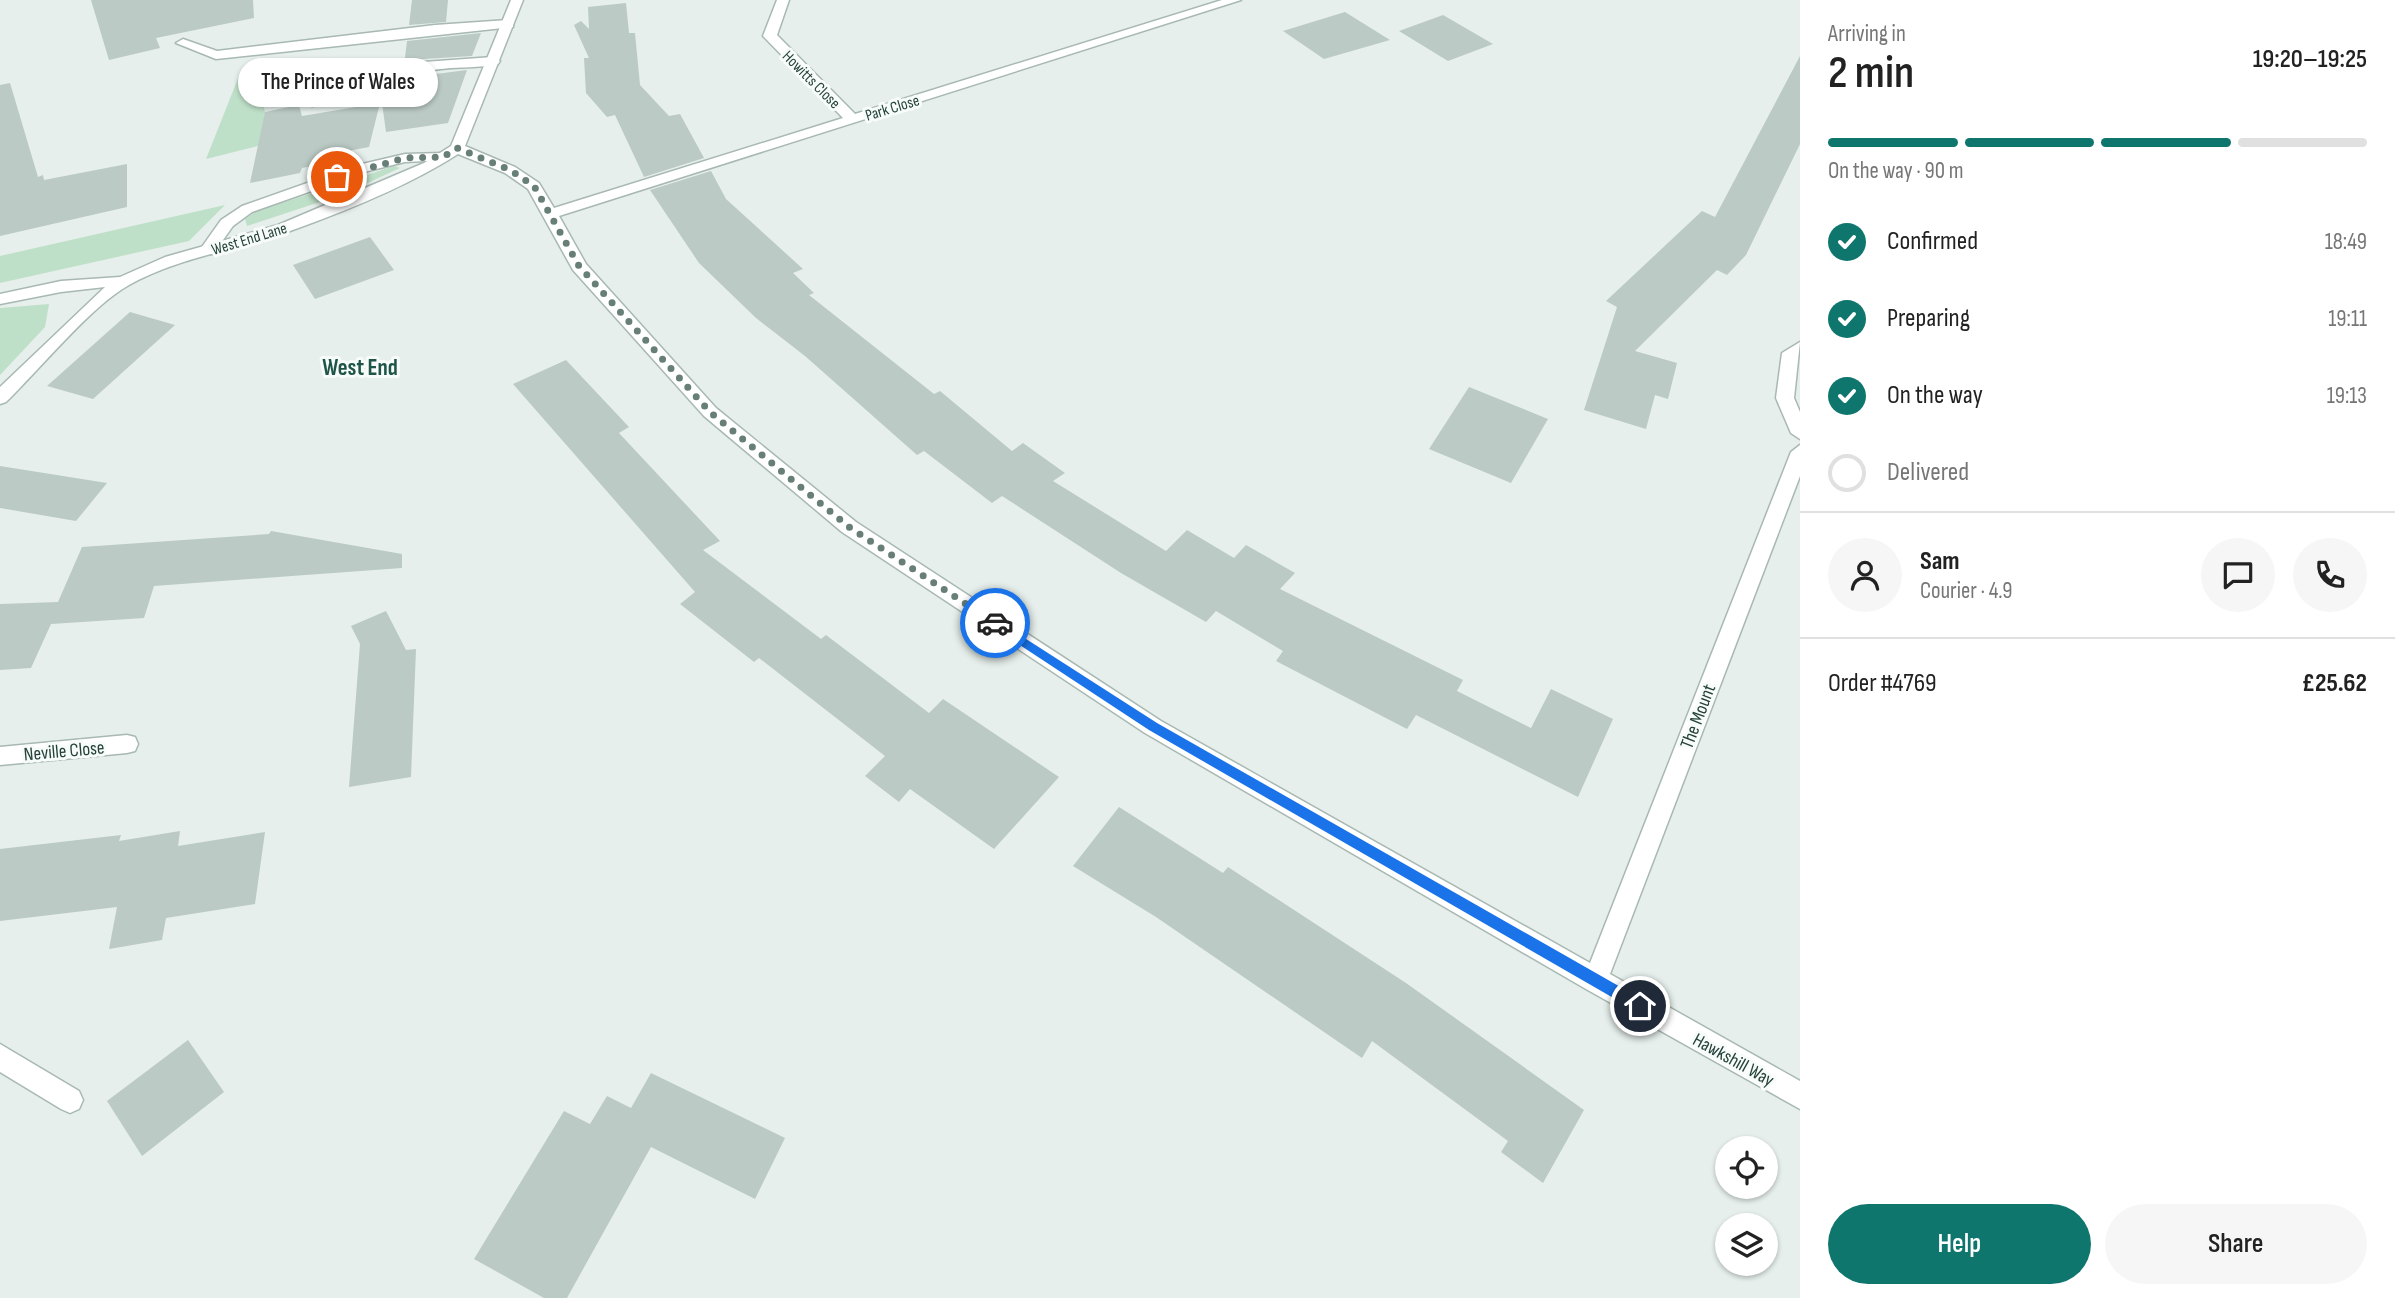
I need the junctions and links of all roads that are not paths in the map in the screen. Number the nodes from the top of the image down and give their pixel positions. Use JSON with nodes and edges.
{"nodes":[{"id":1,"x":517,"y":0,"type":"edge"},
{"id":2,"x":783,"y":0,"type":"edge"},
{"id":3,"x":1235,"y":0,"type":"edge"},
{"id":4,"x":508,"y":24,"type":"junction"},
{"id":5,"x":183,"y":43,"type":"dead end"},
{"id":6,"x":493,"y":61,"type":"junction"},
{"id":7,"x":294,"y":70,"type":"dead end"},
{"id":8,"x":852,"y":119,"type":"junction"},
{"id":9,"x":450,"y":152,"type":"junction"},
{"id":10,"x":550,"y":215,"type":"junction"},
{"id":11,"x":206,"y":251,"type":"junction"},
{"id":12,"x":122,"y":282,"type":"junction"},
{"id":13,"x":0,"y":299,"type":"edge"},
{"id":14,"x":1800,"y":348,"type":"edge"},
{"id":15,"x":0,"y":398,"type":"edge"},
{"id":16,"x":1800,"y":433,"type":"edge"},
{"id":17,"x":1800,"y":452,"type":"edge"},
{"id":18,"x":127,"y":744,"type":"dead end"},
{"id":19,"x":0,"y":756,"type":"edge"},
{"id":20,"x":1595,"y":981,"type":"junction"},
{"id":21,"x":0,"y":1058,"type":"edge"},
{"id":22,"x":1800,"y":1096,"type":"edge"},
{"id":23,"x":70,"y":1100,"type":"dead end"}],
"edges":[{"from":1,"to":4,"type":"street"},
{"from":2,"to":8,"type":"street","name":"Howitts Close"},
{"from":3,"to":8,"type":"street","name":"Park Close"},
{"from":4,"to":5,"type":"street"},
{"from":4,"to":6,"type":"street"},
{"from":6,"to":7,"type":"street"},
{"from":6,"to":9,"type":"street"},
{"from":8,"to":10,"type":"street","name":"Park Close"},
{"from":9,"to":10,"type":"street","name":"Hawkshill Way"},
{"from":9,"to":11,"type":"street","name":"West End Lane"},
{"from":9,"to":11,"type":"street"},
{"from":10,"to":20,"type":"street","name":"Hawkshill Way"},
{"from":11,"to":12,"type":"street","name":"West End Lane"},
{"from":12,"to":13,"type":"street"},
{"from":12,"to":15,"type":"street","name":"West End Lane"},
{"from":14,"to":16,"type":"street"},
{"from":17,"to":20,"type":"street","name":"The Mount"},
{"from":18,"to":19,"type":"street","name":"Neville Close"},
{"from":20,"to":22,"type":"street","name":"Hawkshill Way"},
{"from":21,"to":23,"type":"street"}]}
